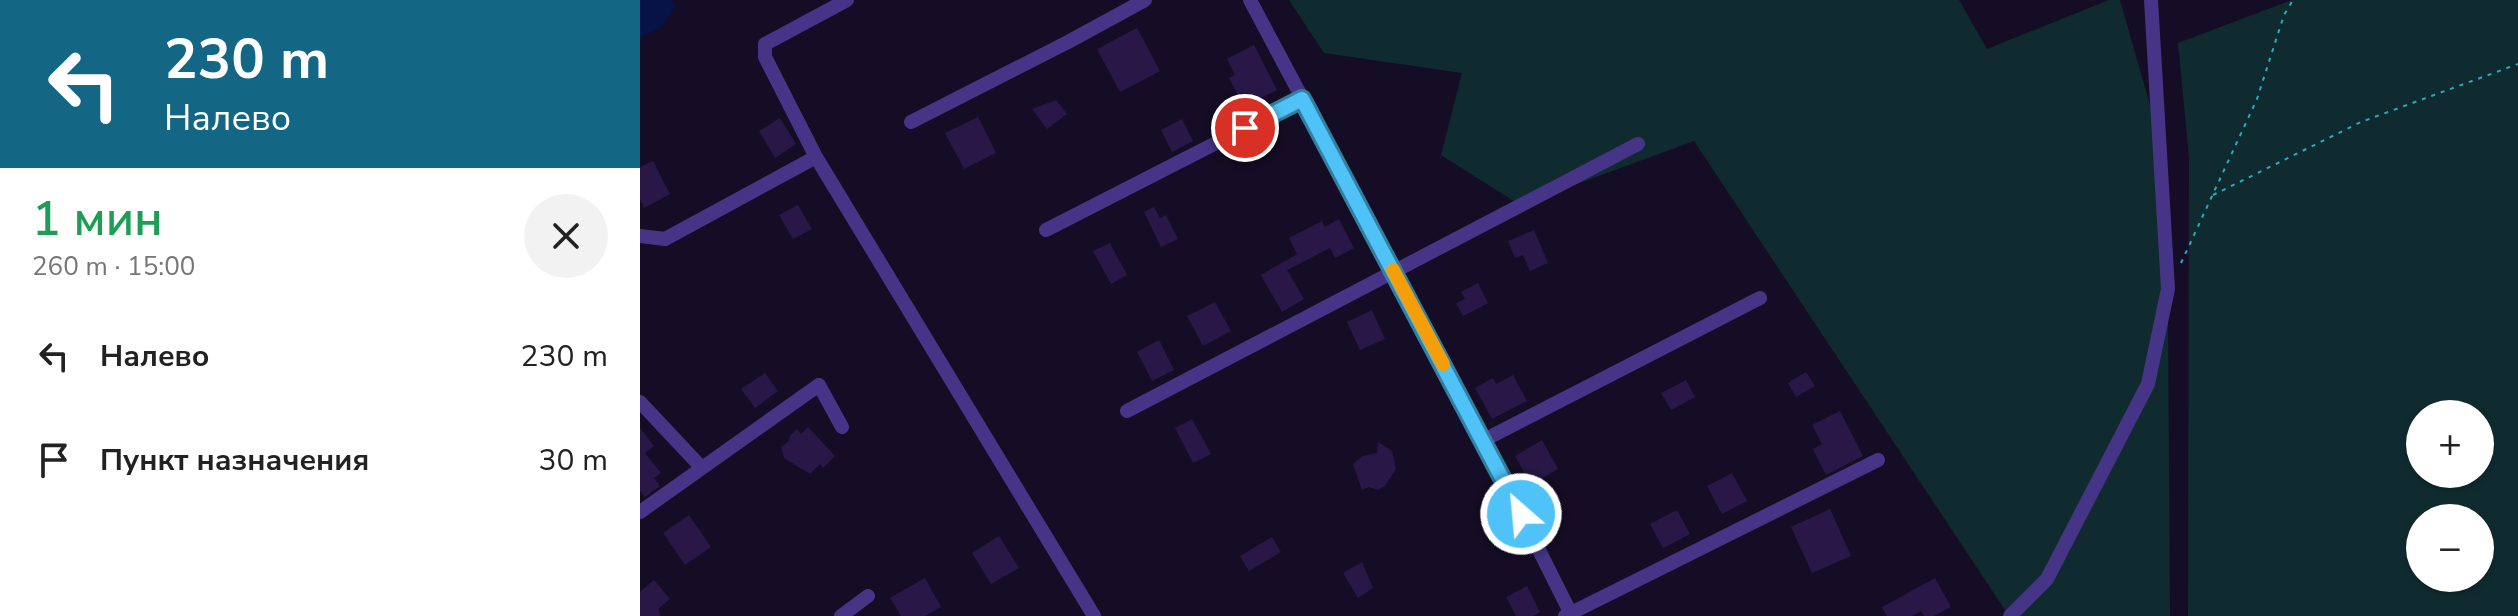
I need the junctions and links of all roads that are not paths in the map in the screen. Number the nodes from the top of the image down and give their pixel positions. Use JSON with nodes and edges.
{"nodes":[{"id":1,"x":847,"y":0,"type":"edge"},
{"id":2,"x":1145,"y":0,"type":"edge"},
{"id":3,"x":1250,"y":0,"type":"edge"},
{"id":4,"x":2151,"y":0,"type":"edge"},
{"id":5,"x":1302,"y":99,"type":"junction"},
{"id":6,"x":911,"y":122,"type":"dead end"},
{"id":7,"x":1638,"y":144,"type":"dead end"},
{"id":8,"x":816,"y":157,"type":"junction"},
{"id":9,"x":1046,"y":230,"type":"dead end"},
{"id":10,"x":640,"y":236,"type":"edge"},
{"id":11,"x":1393,"y":271,"type":"junction"},
{"id":12,"x":1760,"y":298,"type":"dead end"},
{"id":13,"x":640,"y":402,"type":"edge"},
{"id":14,"x":1127,"y":411,"type":"dead end"},
{"id":15,"x":842,"y":427,"type":"dead end"},
{"id":16,"x":1484,"y":440,"type":"junction"},
{"id":17,"x":1878,"y":460,"type":"dead end"},
{"id":18,"x":702,"y":468,"type":"junction"},
{"id":19,"x":640,"y":512,"type":"edge"},
{"id":20,"x":868,"y":596,"type":"dead end"},
{"id":21,"x":1569,"y":615,"type":"edge"},
{"id":22,"x":841,"y":616,"type":"edge"},
{"id":23,"x":1094,"y":616,"type":"edge"},
{"id":24,"x":2010,"y":616,"type":"edge"}],
"edges":[{"from":1,"to":8,"type":"street"},
{"from":2,"to":6,"type":"street"},
{"from":3,"to":5,"type":"street"},
{"from":4,"to":24,"type":"street"},
{"from":5,"to":9,"type":"street"},
{"from":5,"to":11,"type":"street"},
{"from":7,"to":11,"type":"street"},
{"from":8,"to":10,"type":"street"},
{"from":8,"to":23,"type":"street"},
{"from":11,"to":14,"type":"street"},
{"from":11,"to":16,"type":"street"},
{"from":12,"to":16,"type":"street"},
{"from":13,"to":18,"type":"street"},
{"from":15,"to":18,"type":"street"},
{"from":16,"to":21,"type":"street"},
{"from":17,"to":21,"type":"street"},
{"from":18,"to":19,"type":"street"},
{"from":20,"to":22,"type":"street"}]}
